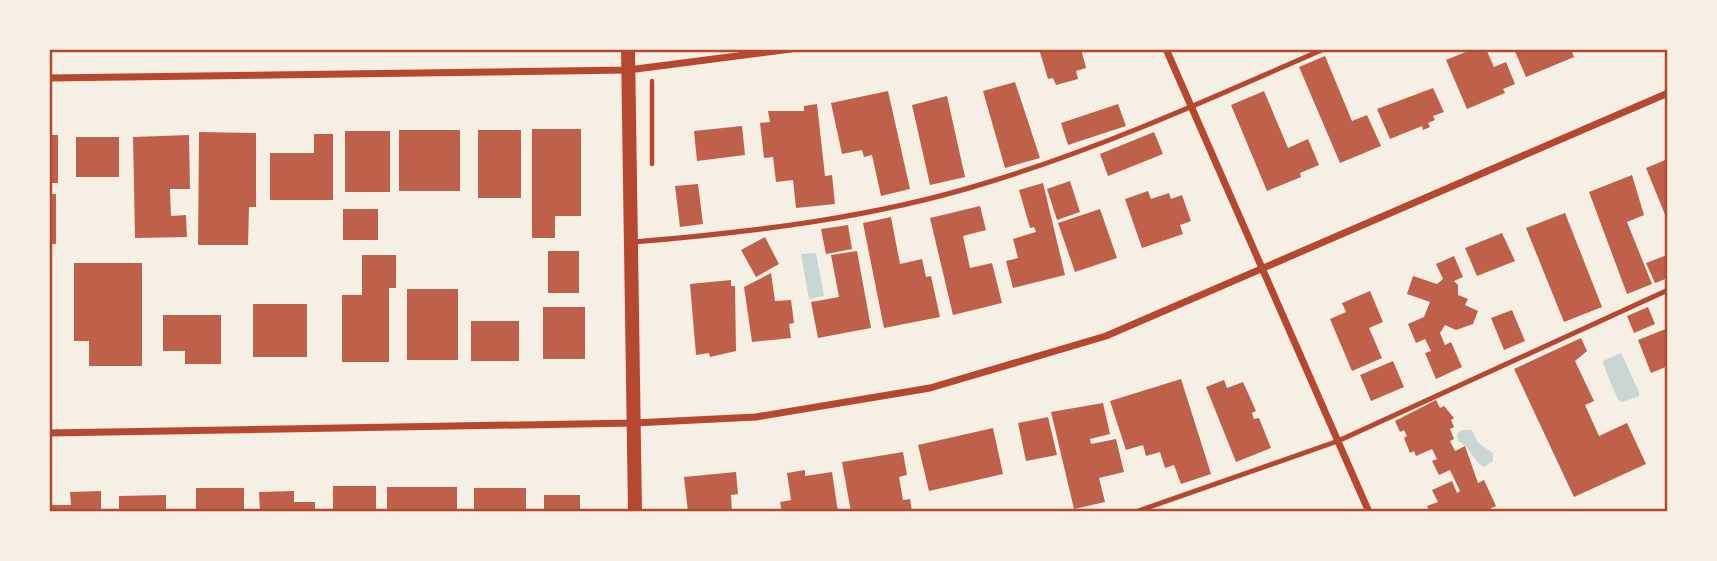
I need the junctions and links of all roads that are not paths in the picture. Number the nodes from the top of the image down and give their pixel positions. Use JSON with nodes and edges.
{"nodes":[{"id":1,"x":628,"y":49,"type":"edge"},
{"id":2,"x":791,"y":49,"type":"edge"},
{"id":3,"x":1166,"y":49,"type":"edge"},
{"id":4,"x":1324,"y":49,"type":"edge"},
{"id":5,"x":628,"y":70,"type":"junction"},
{"id":6,"x":49,"y":78,"type":"edge"},
{"id":7,"x":1668,"y":93,"type":"edge"},
{"id":8,"x":1192,"y":107,"type":"junction"},
{"id":9,"x":631,"y":242,"type":"junction"},
{"id":10,"x":1263,"y":271,"type":"junction"},
{"id":11,"x":1668,"y":290,"type":"edge"},
{"id":12,"x":634,"y":423,"type":"junction"},
{"id":13,"x":49,"y":433,"type":"edge"},
{"id":14,"x":1338,"y":441,"type":"junction"},
{"id":15,"x":635,"y":512,"type":"edge"},
{"id":16,"x":1135,"y":512,"type":"edge"},
{"id":17,"x":1369,"y":512,"type":"edge"}],
"edges":[{"from":1,"to":5,"type":"main road"},
{"from":2,"to":5,"type":"street"},
{"from":3,"to":8,"type":"street"},
{"from":4,"to":8,"type":"lane"},
{"from":5,"to":6,"type":"street"},
{"from":5,"to":9,"type":"main road"},
{"from":7,"to":10,"type":"street"},
{"from":8,"to":9,"type":"lane"},
{"from":8,"to":10,"type":"street"},
{"from":9,"to":12,"type":"main road"},
{"from":10,"to":12,"type":"street"},
{"from":10,"to":14,"type":"street"},
{"from":11,"to":14,"type":"lane"},
{"from":12,"to":13,"type":"street"},
{"from":12,"to":15,"type":"main road"},
{"from":14,"to":16,"type":"lane"},
{"from":14,"to":17,"type":"street"}]}
